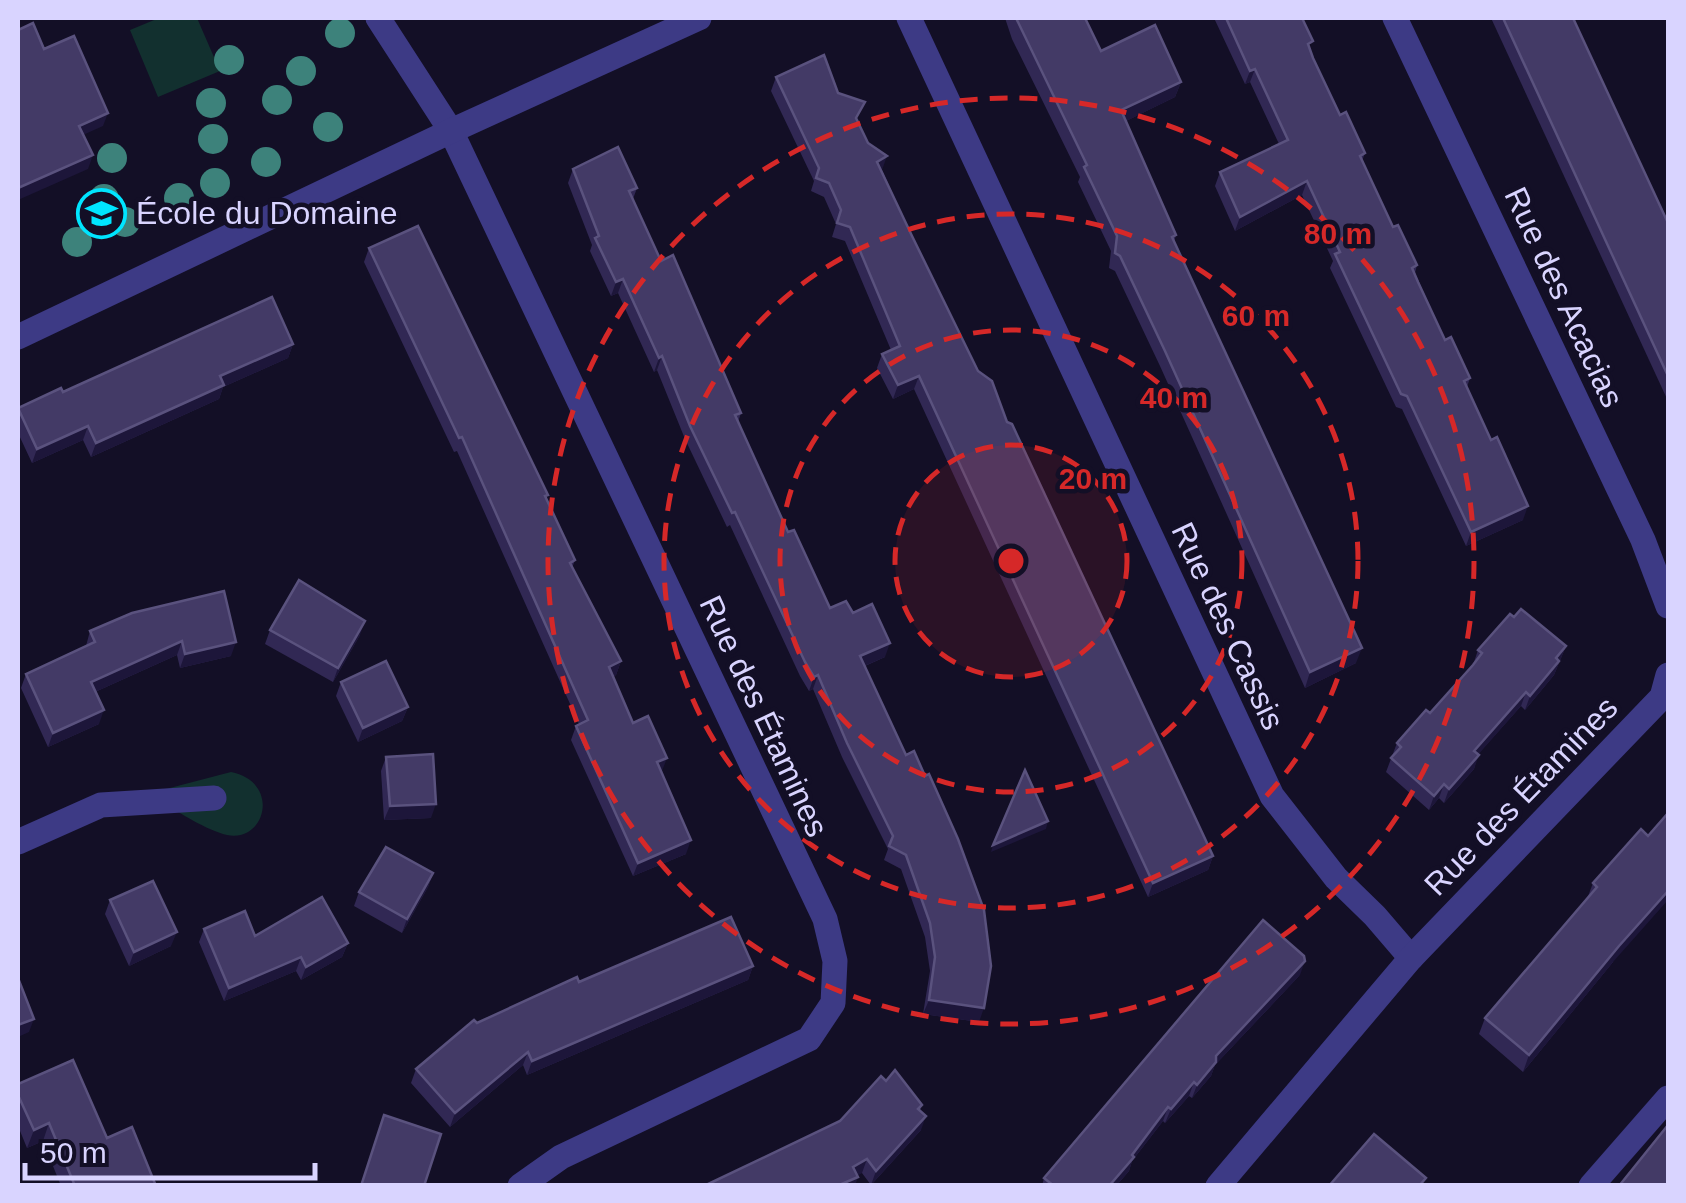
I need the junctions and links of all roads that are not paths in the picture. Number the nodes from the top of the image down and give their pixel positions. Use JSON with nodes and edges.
{"nodes":[{"id":1,"x":378,"y":18,"type":"edge"},
{"id":2,"x":699,"y":18,"type":"edge"},
{"id":3,"x":909,"y":18,"type":"edge"},
{"id":4,"x":1396,"y":18,"type":"edge"},
{"id":5,"x":450,"y":131,"type":"junction"},
{"id":6,"x":18,"y":337,"type":"edge"},
{"id":7,"x":1668,"y":606,"type":"edge"},
{"id":8,"x":1668,"y":675,"type":"edge"},
{"id":9,"x":214,"y":798,"type":"dead end"},
{"id":10,"x":18,"y":842,"type":"edge"},
{"id":11,"x":1411,"y":958,"type":"junction"},
{"id":12,"x":1668,"y":1098,"type":"edge"},
{"id":13,"x":520,"y":1186,"type":"edge"},
{"id":14,"x":1218,"y":1186,"type":"edge"},
{"id":15,"x":1591,"y":1186,"type":"edge"}],
"edges":[{"from":1,"to":5,"type":"street","name":"Rue des Étamines"},
{"from":2,"to":5,"type":"street"},
{"from":3,"to":11,"type":"street","name":"Rue des Cassis"},
{"from":4,"to":7,"type":"street","name":"Rue des Acacias"},
{"from":5,"to":6,"type":"street"},
{"from":5,"to":13,"type":"street","name":"Rue des Étamines"},
{"from":8,"to":11,"type":"street","name":"Rue des Étamines"},
{"from":9,"to":10,"type":"street"},
{"from":11,"to":14,"type":"street","name":"Rue des Étamines"},
{"from":12,"to":15,"type":"street"}]}
